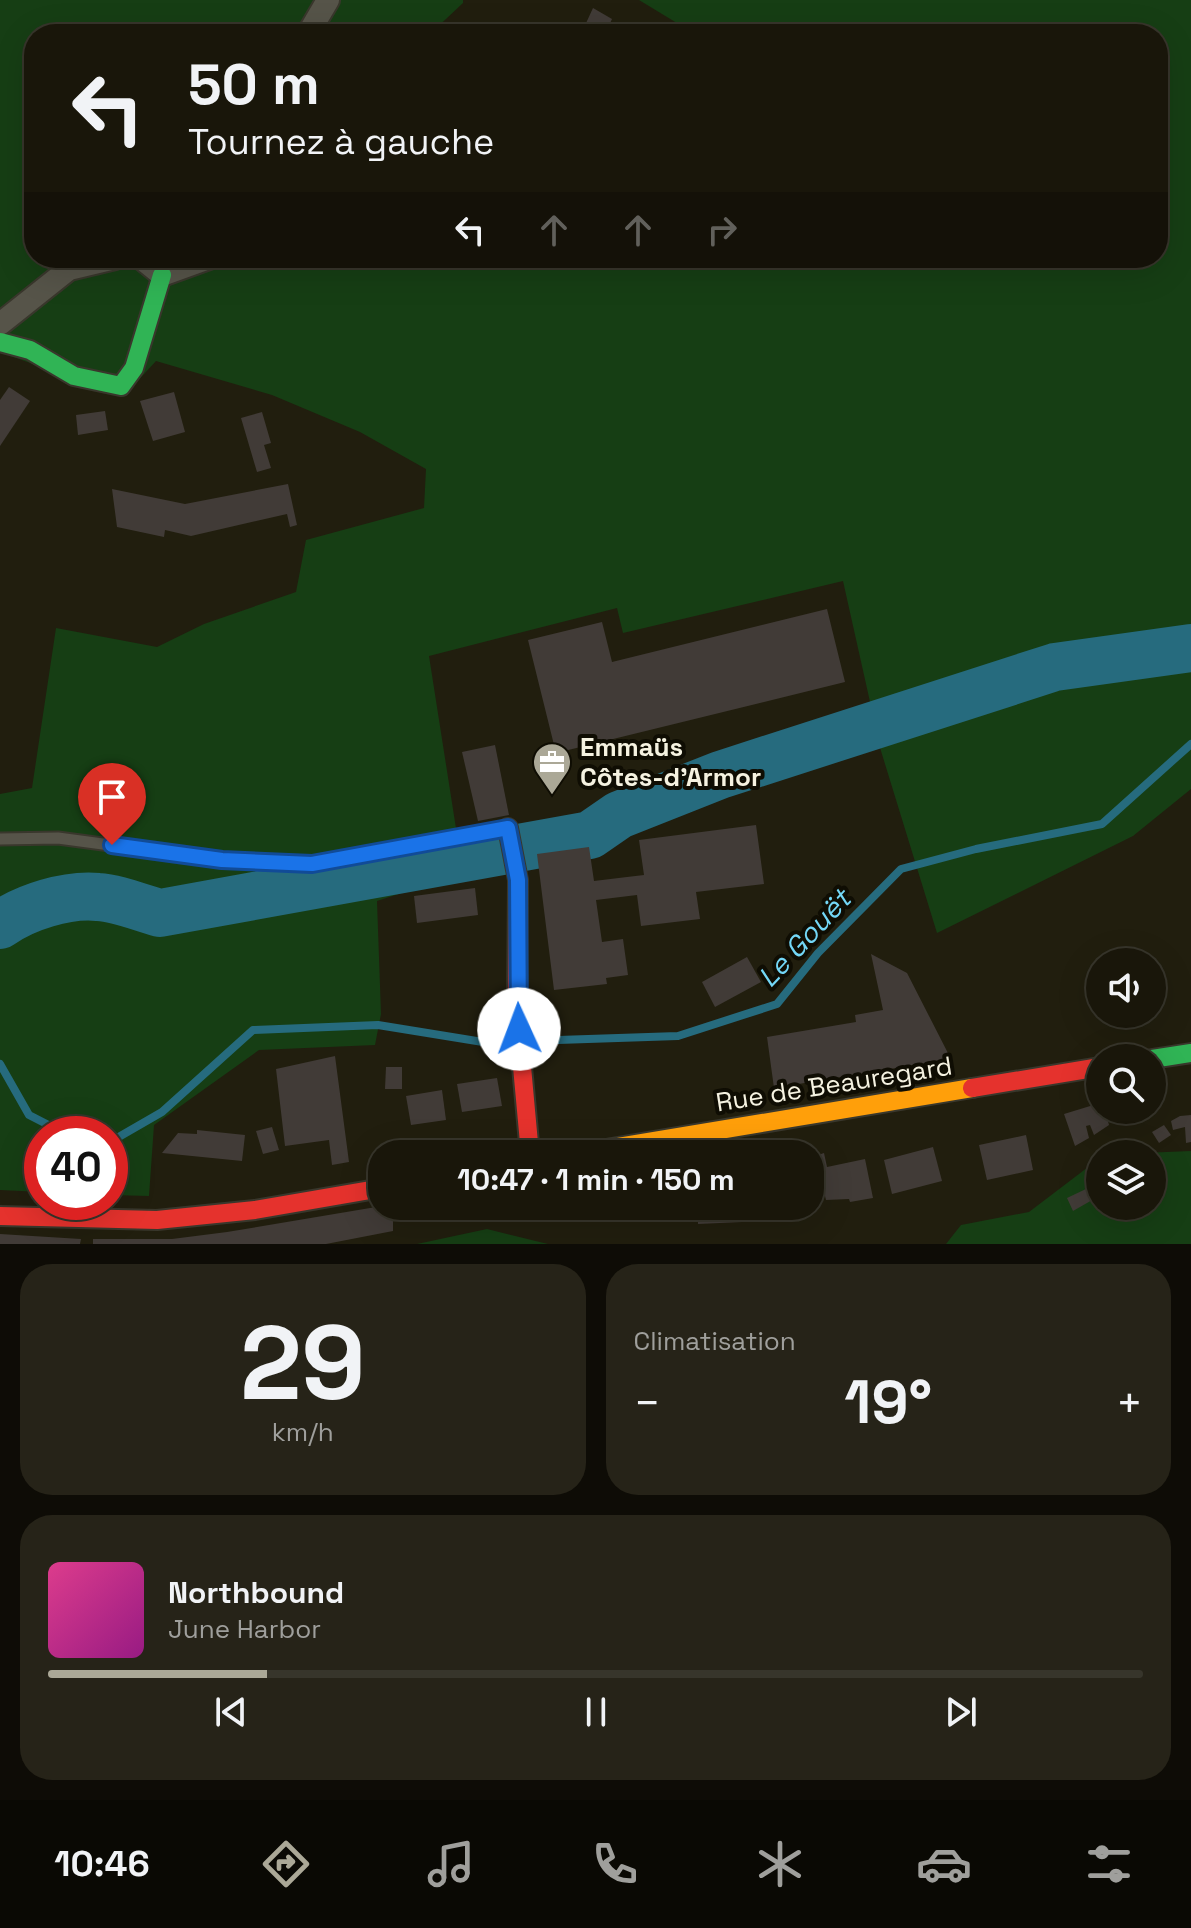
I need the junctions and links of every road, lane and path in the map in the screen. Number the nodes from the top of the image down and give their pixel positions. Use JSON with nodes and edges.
{"nodes":[{"id":1,"x":328,"y":0,"type":"edge"},
{"id":2,"x":314,"y":24,"type":"edge"},
{"id":3,"x":73,"y":268,"type":"edge"},
{"id":4,"x":153,"y":268,"type":"edge"},
{"id":5,"x":181,"y":268,"type":"edge"},
{"id":6,"x":162,"y":275,"type":"junction"},
{"id":7,"x":0,"y":324,"type":"edge"},
{"id":8,"x":0,"y":342,"type":"edge"},
{"id":9,"x":508,"y":828,"type":"joint"},
{"id":10,"x":0,"y":839,"type":"edge"},
{"id":11,"x":1191,"y":1053,"type":"edge"},
{"id":12,"x":1166,"y":1057,"type":"edge"},
{"id":13,"x":1086,"y":1069,"type":"edge"},
{"id":14,"x":529,"y":1140,"type":"edge"},
{"id":15,"x":660,"y":1140,"type":"edge"},
{"id":16,"x":368,"y":1190,"type":"edge"},
{"id":17,"x":0,"y":1216,"type":"edge"}],
"edges":[{"from":1,"to":2,"type":"street"},
{"from":3,"to":7,"type":"street"},
{"from":4,"to":6,"type":"street"},
{"from":5,"to":6,"type":"street"},
{"from":6,"to":8,"type":"main road"},
{"from":9,"to":10,"type":"lane"},
{"from":9,"to":14,"type":"main road"},
{"from":11,"to":12,"type":"main road"},
{"from":13,"to":15,"type":"main road","name":"Rue de Beauregard"},
{"from":16,"to":17,"type":"main road"}]}
